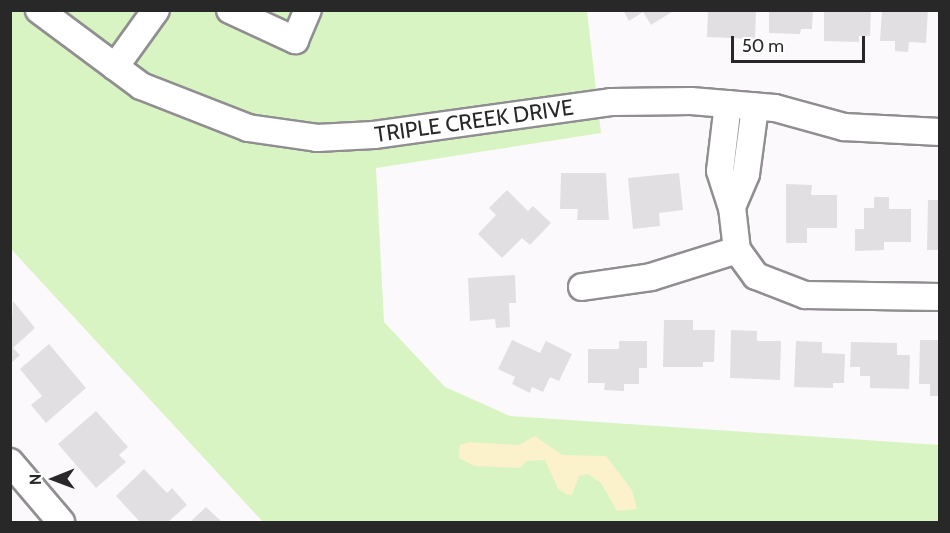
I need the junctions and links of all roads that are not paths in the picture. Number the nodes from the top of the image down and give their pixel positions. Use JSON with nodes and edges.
{"nodes":[{"id":1,"x":39,"y":10,"type":"edge"},
{"id":2,"x":156,"y":10,"type":"edge"},
{"id":3,"x":230,"y":10,"type":"edge"},
{"id":4,"x":308,"y":10,"type":"edge"},
{"id":5,"x":116,"y":67,"type":"junction"},
{"id":6,"x":728,"y":104,"type":"junction"},
{"id":7,"x":755,"y":106,"type":"junction"},
{"id":8,"x":939,"y":132,"type":"edge"},
{"id":9,"x":732,"y":207,"type":"junction"},
{"id":10,"x":737,"y":250,"type":"junction"},
{"id":11,"x":582,"y":287,"type":"dead end"},
{"id":12,"x":939,"y":297,"type":"edge"},
{"id":13,"x":10,"y":462,"type":"edge"},
{"id":14,"x":61,"y":522,"type":"edge"}],
"edges":[{"from":1,"to":5,"type":"street","name":"TRIPLE CREEK DRIVE"},
{"from":2,"to":5,"type":"street"},
{"from":3,"to":4,"type":"street"},
{"from":5,"to":6,"type":"street","name":"TRIPLE CREEK DRIVE"},
{"from":6,"to":7,"type":"street","name":"TRIPLE CREEK DRIVE"},
{"from":6,"to":9,"type":"street"},
{"from":7,"to":8,"type":"street","name":"TRIPLE CREEK DRIVE"},
{"from":7,"to":9,"type":"street"},
{"from":9,"to":10,"type":"street"},
{"from":10,"to":11,"type":"street"},
{"from":10,"to":12,"type":"street"},
{"from":13,"to":14,"type":"street"}]}
